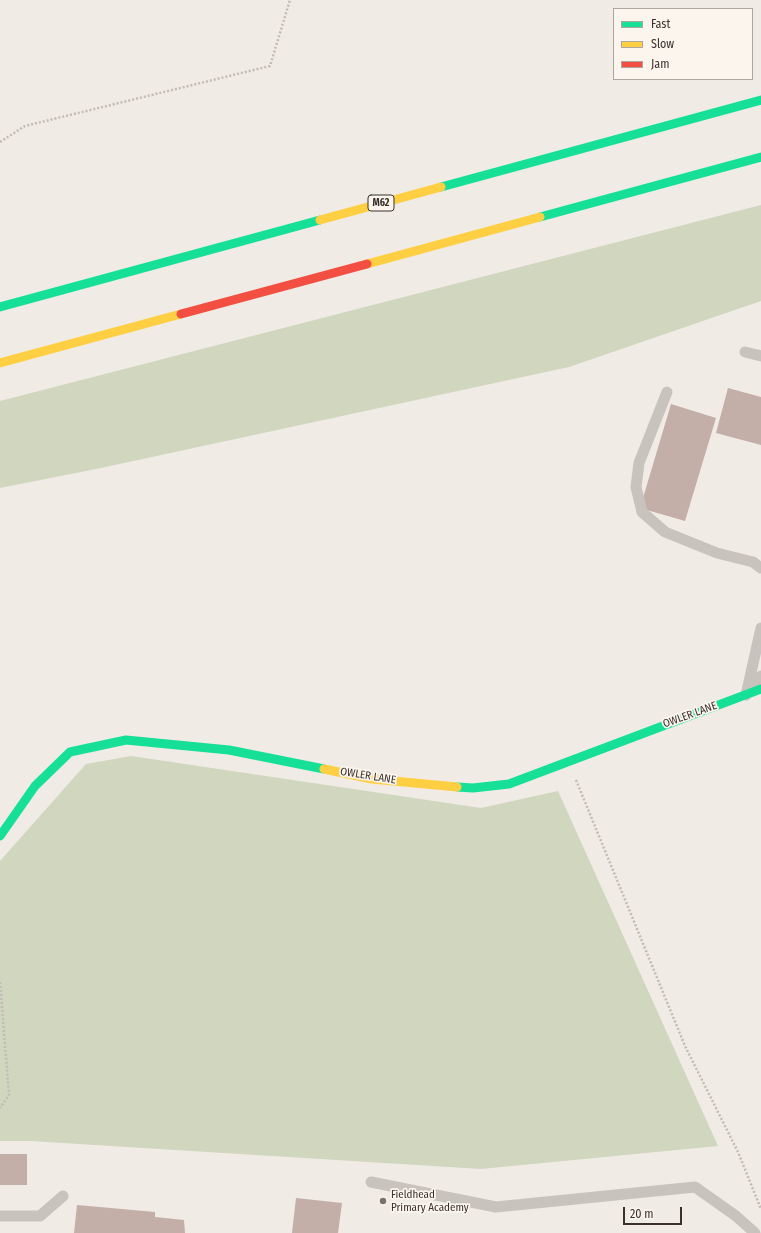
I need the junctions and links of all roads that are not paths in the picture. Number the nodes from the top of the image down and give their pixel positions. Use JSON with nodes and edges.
{"nodes":[{"id":1,"x":761,"y":100,"type":"edge"},
{"id":2,"x":761,"y":157,"type":"edge"},
{"id":3,"x":0,"y":307,"type":"edge"},
{"id":4,"x":745,"y":352,"type":"dead end"},
{"id":5,"x":761,"y":356,"type":"edge"},
{"id":6,"x":0,"y":363,"type":"edge"},
{"id":7,"x":667,"y":392,"type":"dead end"},
{"id":8,"x":761,"y":568,"type":"edge"},
{"id":9,"x":761,"y":628,"type":"edge"},
{"id":10,"x":761,"y":676,"type":"edge"},
{"id":11,"x":761,"y":689,"type":"edge"},
{"id":12,"x":746,"y":695,"type":"junction"},
{"id":13,"x":0,"y":836,"type":"edge"},
{"id":14,"x":371,"y":1182,"type":"dead end"},
{"id":15,"x":63,"y":1196,"type":"dead end"},
{"id":16,"x":0,"y":1216,"type":"edge"},
{"id":17,"x":755,"y":1233,"type":"edge"}],
"edges":[{"from":1,"to":3,"type":"main road","number":"M62"},
{"from":2,"to":6,"type":"main road"},
{"from":4,"to":5,"type":"lane"},
{"from":7,"to":8,"type":"lane"},
{"from":9,"to":12,"type":"lane"},
{"from":10,"to":12,"type":"lane"},
{"from":11,"to":12,"type":"main road","name":"OWLER LANE"},
{"from":12,"to":13,"type":"main road","name":"OWLER LANE"},
{"from":14,"to":17,"type":"lane"},
{"from":15,"to":16,"type":"lane"}]}
